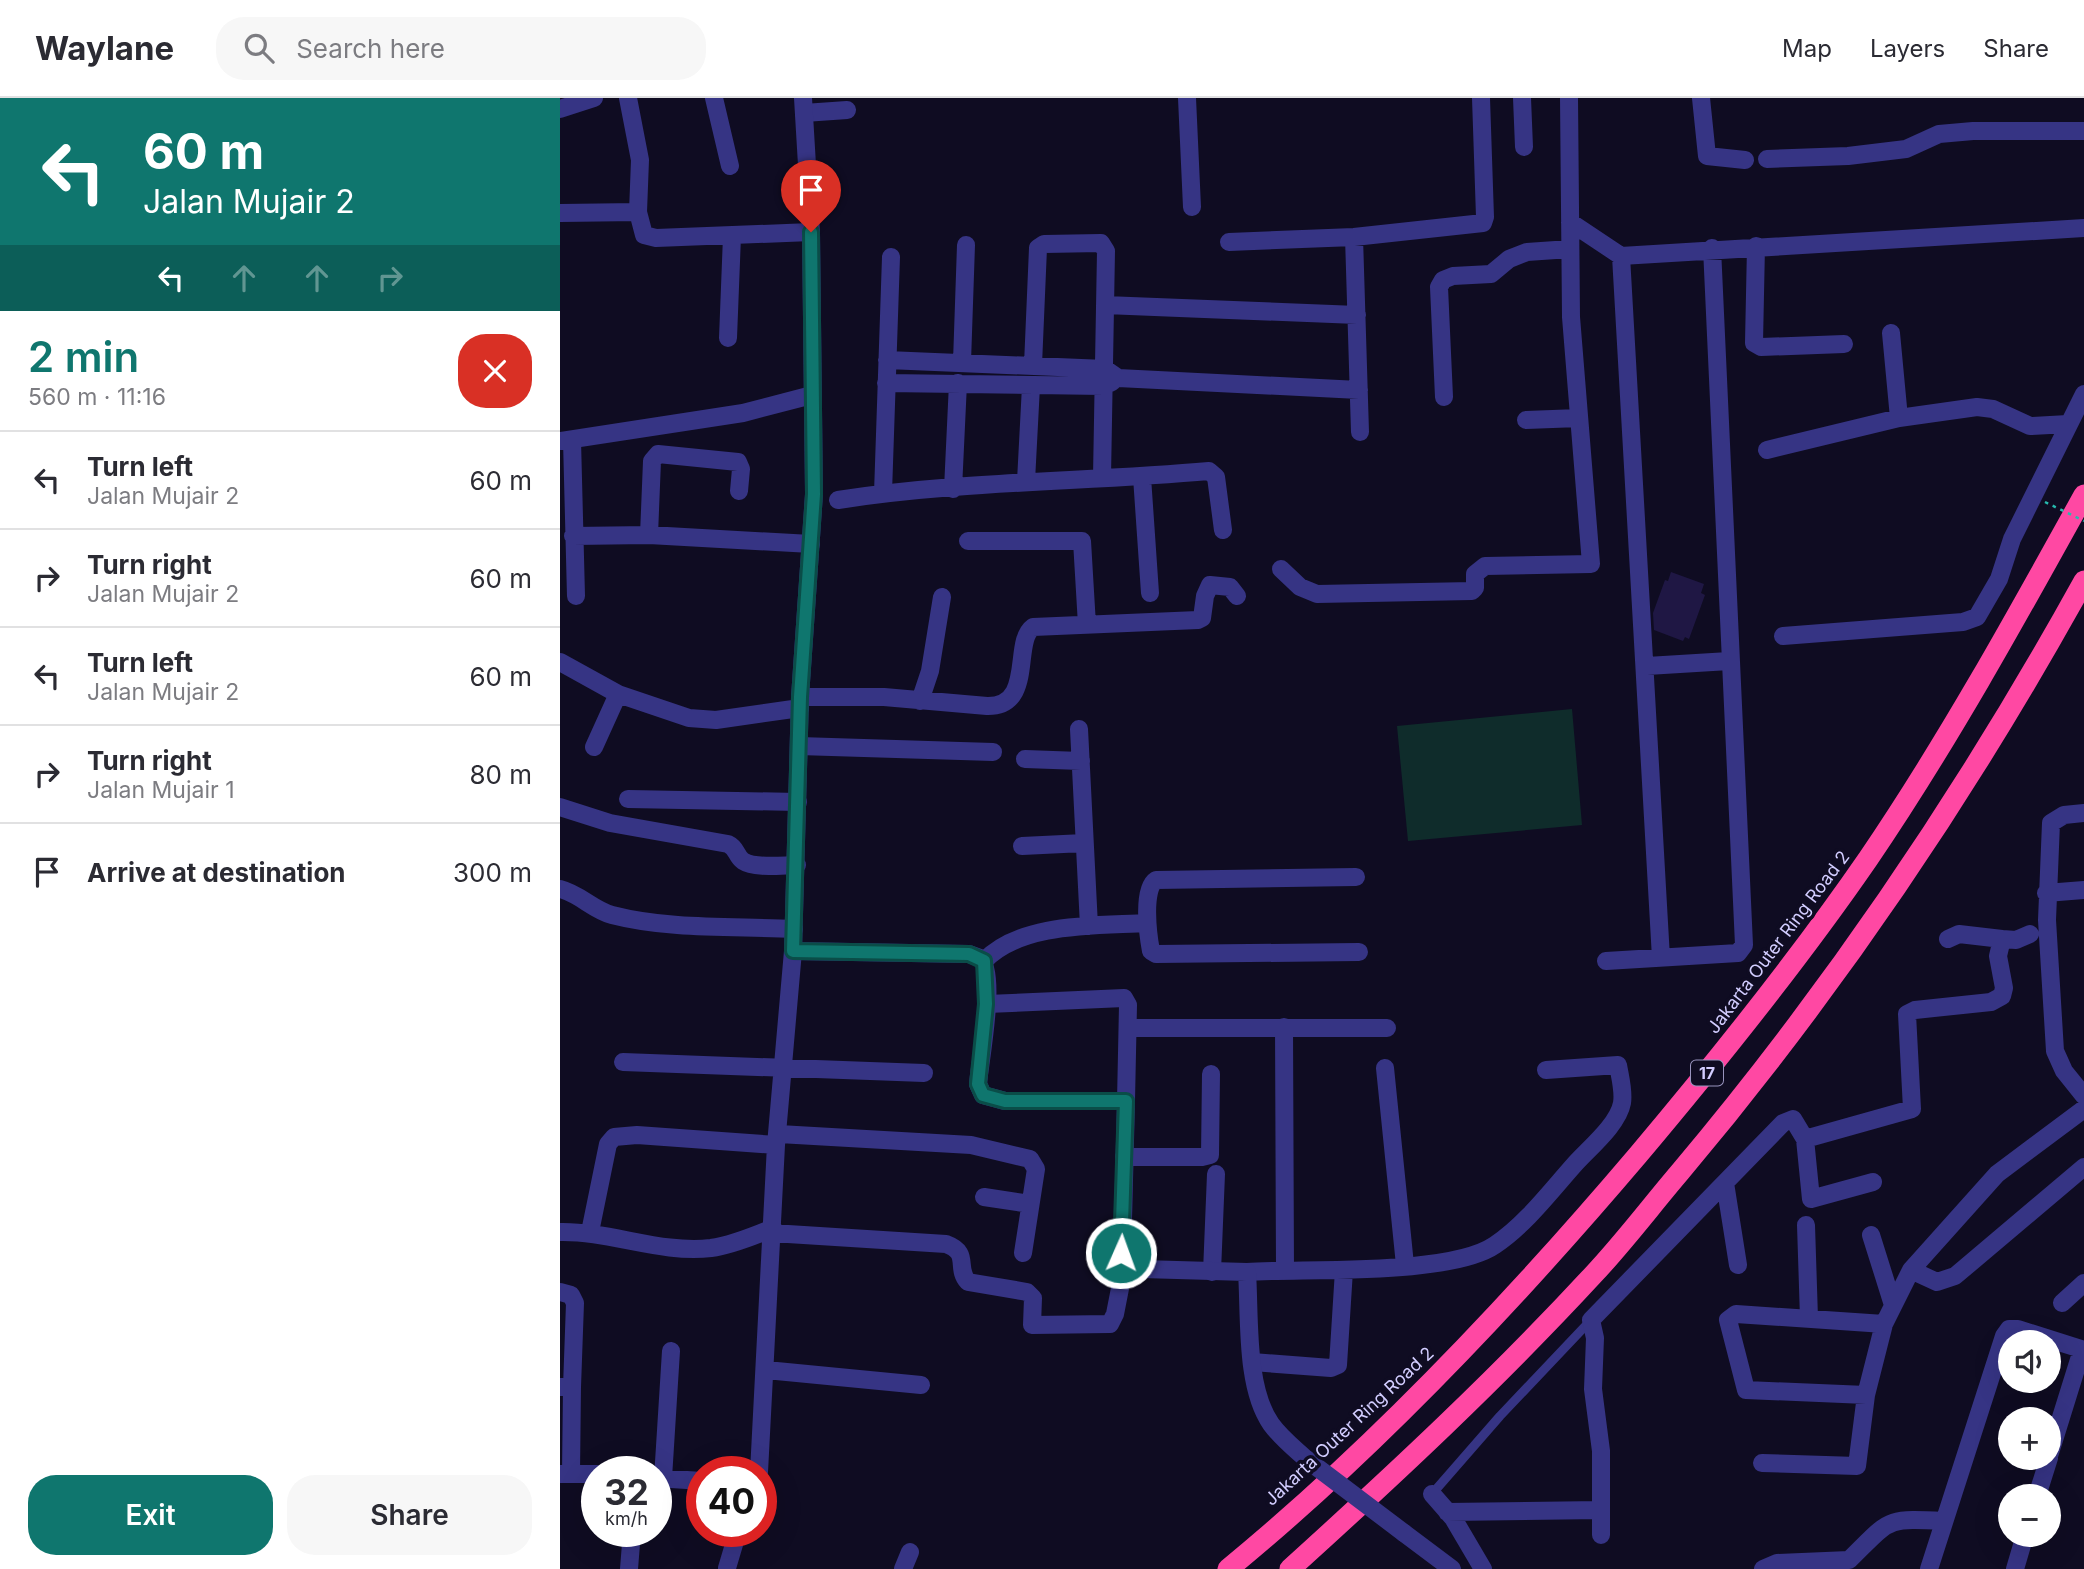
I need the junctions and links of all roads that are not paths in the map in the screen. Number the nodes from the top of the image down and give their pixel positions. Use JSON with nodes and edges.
{"nodes":[{"id":1,"x":594,"y":98,"type":"edge"},
{"id":2,"x":628,"y":98,"type":"edge"},
{"id":3,"x":714,"y":98,"type":"edge"},
{"id":4,"x":1187,"y":98,"type":"edge"},
{"id":5,"x":1481,"y":98,"type":"edge"},
{"id":6,"x":1522,"y":98,"type":"edge"},
{"id":7,"x":1569,"y":98,"type":"edge"},
{"id":8,"x":1701,"y":98,"type":"edge"},
{"id":9,"x":803,"y":105,"type":"edge"},
{"id":10,"x":560,"y":109,"type":"edge"},
{"id":11,"x":847,"y":110,"type":"dead end"},
{"id":12,"x":2084,"y":131,"type":"edge"},
{"id":13,"x":1524,"y":146,"type":"dead end"},
{"id":14,"x":1767,"y":159,"type":"dead end"},
{"id":15,"x":1745,"y":160,"type":"dead end"},
{"id":16,"x":730,"y":166,"type":"dead end"},
{"id":17,"x":1192,"y":207,"type":"dead end"},
{"id":18,"x":638,"y":212,"type":"junction"},
{"id":19,"x":560,"y":213,"type":"edge"},
{"id":20,"x":1570,"y":222,"type":"junction"},
{"id":21,"x":2084,"y":228,"type":"edge"},
{"id":22,"x":811,"y":232,"type":"junction"},
{"id":23,"x":732,"y":236,"type":"junction"},
{"id":24,"x":1354,"y":237,"type":"junction"},
{"id":25,"x":1229,"y":242,"type":"dead end"},
{"id":26,"x":966,"y":245,"type":"dead end"},
{"id":27,"x":1756,"y":247,"type":"junction"},
{"id":28,"x":1712,"y":248,"type":"junction"},
{"id":29,"x":1570,"y":249,"type":"junction"},
{"id":30,"x":1622,"y":256,"type":"junction"},
{"id":31,"x":891,"y":257,"type":"dead end"},
{"id":32,"x":1105,"y":305,"type":"junction"},
{"id":33,"x":1357,"y":315,"type":"junction"},
{"id":34,"x":1891,"y":333,"type":"dead end"},
{"id":35,"x":728,"y":338,"type":"dead end"},
{"id":36,"x":1844,"y":344,"type":"dead end"},
{"id":37,"x":887,"y":360,"type":"junction"},
{"id":38,"x":962,"y":362,"type":"junction"},
{"id":39,"x":1033,"y":365,"type":"junction"},
{"id":40,"x":1109,"y":378,"type":"junction"},
{"id":41,"x":886,"y":383,"type":"junction"},
{"id":42,"x":958,"y":383,"type":"junction"},
{"id":43,"x":1031,"y":386,"type":"junction"},
{"id":44,"x":1359,"y":390,"type":"junction"},
{"id":45,"x":2084,"y":394,"type":"edge"},
{"id":46,"x":812,"y":396,"type":"junction"},
{"id":47,"x":1444,"y":397,"type":"dead end"},
{"id":48,"x":1579,"y":418,"type":"junction"},
{"id":49,"x":1899,"y":418,"type":"junction"},
{"id":50,"x":1526,"y":419,"type":"dead end"},
{"id":51,"x":2068,"y":424,"type":"junction"},
{"id":52,"x":1360,"y":432,"type":"dead end"},
{"id":53,"x":566,"y":441,"type":"edge"},
{"id":54,"x":1767,"y":450,"type":"dead end"},
{"id":55,"x":1102,"y":477,"type":"junction"},
{"id":56,"x":1142,"y":477,"type":"junction"},
{"id":57,"x":1026,"y":481,"type":"junction"},
{"id":58,"x":954,"y":489,"type":"junction"},
{"id":59,"x":739,"y":491,"type":"dead end"},
{"id":60,"x":883,"y":494,"type":"junction"},
{"id":61,"x":2084,"y":495,"type":"edge"},
{"id":62,"x":838,"y":500,"type":"dead end"},
{"id":63,"x":1223,"y":530,"type":"dead end"},
{"id":64,"x":649,"y":535,"type":"junction"},
{"id":65,"x":573,"y":536,"type":"junction"},
{"id":66,"x":968,"y":541,"type":"dead end"},
{"id":67,"x":811,"y":544,"type":"junction"},
{"id":68,"x":1282,"y":569,"type":"dead end"},
{"id":69,"x":2084,"y":581,"type":"edge"},
{"id":70,"x":1150,"y":593,"type":"dead end"},
{"id":71,"x":576,"y":596,"type":"dead end"},
{"id":72,"x":1237,"y":596,"type":"dead end"},
{"id":73,"x":942,"y":597,"type":"dead end"},
{"id":74,"x":1087,"y":625,"type":"junction"},
{"id":75,"x":1783,"y":636,"type":"dead end"},
{"id":76,"x":1729,"y":661,"type":"junction"},
{"id":77,"x":560,"y":662,"type":"edge"},
{"id":78,"x":1647,"y":666,"type":"junction"},
{"id":79,"x":618,"y":694,"type":"junction"},
{"id":80,"x":920,"y":701,"type":"junction"},
{"id":81,"x":800,"y":702,"type":"junction"},
{"id":82,"x":1079,"y":729,"type":"dead end"},
{"id":83,"x":799,"y":746,"type":"junction"},
{"id":84,"x":594,"y":747,"type":"dead end"},
{"id":85,"x":993,"y":752,"type":"dead end"},
{"id":86,"x":1025,"y":759,"type":"dead end"},
{"id":87,"x":1081,"y":761,"type":"junction"},
{"id":88,"x":628,"y":799,"type":"dead end"},
{"id":89,"x":798,"y":802,"type":"junction"},
{"id":90,"x":560,"y":807,"type":"edge"},
{"id":91,"x":2084,"y":813,"type":"edge"},
{"id":92,"x":1084,"y":843,"type":"junction"},
{"id":93,"x":1022,"y":846,"type":"dead end"},
{"id":94,"x":797,"y":865,"type":"junction"},
{"id":95,"x":1356,"y":877,"type":"dead end"},
{"id":96,"x":560,"y":889,"type":"edge"},
{"id":97,"x":2084,"y":890,"type":"edge"},
{"id":98,"x":2046,"y":893,"type":"junction"},
{"id":99,"x":1147,"y":923,"type":"junction"},
{"id":100,"x":1089,"y":926,"type":"junction"},
{"id":101,"x":794,"y":929,"type":"junction"},
{"id":102,"x":2029,"y":934,"type":"dead end"},
{"id":103,"x":1948,"y":939,"type":"dead end"},
{"id":104,"x":2002,"y":939,"type":"junction"},
{"id":105,"x":793,"y":951,"type":"junction"},
{"id":106,"x":1359,"y":952,"type":"dead end"},
{"id":107,"x":1661,"y":958,"type":"junction"},
{"id":108,"x":984,"y":961,"type":"junction"},
{"id":109,"x":1606,"y":961,"type":"dead end"},
{"id":110,"x":986,"y":1004,"type":"junction"},
{"id":111,"x":1284,"y":1027,"type":"junction"},
{"id":112,"x":1128,"y":1028,"type":"junction"},
{"id":113,"x":1387,"y":1028,"type":"dead end"},
{"id":114,"x":623,"y":1062,"type":"dead end"},
{"id":115,"x":785,"y":1068,"type":"junction"},
{"id":116,"x":1385,"y":1068,"type":"dead end"},
{"id":117,"x":1546,"y":1070,"type":"dead end"},
{"id":118,"x":924,"y":1073,"type":"dead end"},
{"id":119,"x":1211,"y":1074,"type":"dead end"},
{"id":120,"x":2084,"y":1096,"type":"edge"},
{"id":121,"x":1126,"y":1101,"type":"junction"},
{"id":122,"x":2084,"y":1109,"type":"edge"},
{"id":123,"x":1805,"y":1139,"type":"junction"},
{"id":124,"x":778,"y":1140,"type":"junction"},
{"id":125,"x":1124,"y":1157,"type":"junction"},
{"id":126,"x":2084,"y":1167,"type":"edge"},
{"id":127,"x":1216,"y":1174,"type":"dead end"},
{"id":128,"x":1873,"y":1182,"type":"dead end"},
{"id":129,"x":1725,"y":1183,"type":"junction"},
{"id":130,"x":984,"y":1197,"type":"dead end"},
{"id":131,"x":1030,"y":1204,"type":"junction"},
{"id":132,"x":1806,"y":1224,"type":"dead end"},
{"id":133,"x":773,"y":1230,"type":"junction"},
{"id":134,"x":560,"y":1232,"type":"edge"},
{"id":135,"x":590,"y":1232,"type":"junction"},
{"id":136,"x":1871,"y":1235,"type":"dead end"},
{"id":137,"x":1023,"y":1253,"type":"dead end"},
{"id":138,"x":1125,"y":1263,"type":"junction"},
{"id":139,"x":1405,"y":1265,"type":"junction"},
{"id":140,"x":1738,"y":1265,"type":"dead end"},
{"id":141,"x":1285,"y":1270,"type":"junction"},
{"id":142,"x":1344,"y":1270,"type":"junction"},
{"id":143,"x":1911,"y":1270,"type":"junction"},
{"id":144,"x":1212,"y":1272,"type":"junction"},
{"id":145,"x":1247,"y":1272,"type":"junction"},
{"id":146,"x":2084,"y":1283,"type":"edge"},
{"id":147,"x":560,"y":1292,"type":"edge"},
{"id":148,"x":2062,"y":1303,"type":"dead end"},
{"id":149,"x":1893,"y":1305,"type":"junction"},
{"id":150,"x":1809,"y":1318,"type":"junction"},
{"id":151,"x":1591,"y":1320,"type":"junction"},
{"id":152,"x":1884,"y":1324,"type":"junction"},
{"id":153,"x":2083,"y":1350,"type":"edge"},
{"id":154,"x":671,"y":1351,"type":"dead end"},
{"id":155,"x":1252,"y":1362,"type":"junction"},
{"id":156,"x":766,"y":1370,"type":"junction"},
{"id":157,"x":921,"y":1385,"type":"dead end"},
{"id":158,"x":566,"y":1387,"type":"edge"},
{"id":159,"x":1866,"y":1395,"type":"junction"},
{"id":160,"x":2061,"y":1419,"type":"edge"},
{"id":161,"x":661,"y":1456,"type":"edge"},
{"id":162,"x":760,"y":1456,"type":"edge"},
{"id":163,"x":1762,"y":1463,"type":"dead end"},
{"id":164,"x":565,"y":1473,"type":"edge"},
{"id":165,"x":1432,"y":1494,"type":"joint"},
{"id":166,"x":1601,"y":1510,"type":"junction"},
{"id":167,"x":1447,"y":1512,"type":"junction"},
{"id":168,"x":1944,"y":1521,"type":"junction"},
{"id":169,"x":1601,"y":1535,"type":"dead end"},
{"id":170,"x":631,"y":1547,"type":"edge"},
{"id":171,"x":733,"y":1547,"type":"edge"},
{"id":172,"x":2021,"y":1547,"type":"edge"},
{"id":173,"x":910,"y":1552,"type":"dead end"},
{"id":174,"x":1847,"y":1564,"type":"edge"},
{"id":175,"x":727,"y":1568,"type":"edge"},
{"id":176,"x":629,"y":1569,"type":"edge"},
{"id":177,"x":903,"y":1569,"type":"edge"},
{"id":178,"x":1228,"y":1569,"type":"edge"},
{"id":179,"x":1290,"y":1569,"type":"edge"},
{"id":180,"x":1452,"y":1569,"type":"edge"},
{"id":181,"x":1483,"y":1569,"type":"edge"},
{"id":182,"x":1763,"y":1569,"type":"edge"},
{"id":183,"x":1930,"y":1569,"type":"edge"},
{"id":184,"x":2015,"y":1569,"type":"edge"}],
"edges":[{"from":1,"to":10,"type":"street"},
{"from":2,"to":18,"type":"street"},
{"from":3,"to":16,"type":"street"},
{"from":4,"to":17,"type":"street"},
{"from":5,"to":24,"type":"street"},
{"from":6,"to":13,"type":"street"},
{"from":7,"to":20,"type":"street"},
{"from":8,"to":15,"type":"street"},
{"from":9,"to":11,"type":"street"},
{"from":9,"to":22,"type":"street"},
{"from":12,"to":14,"type":"street"},
{"from":18,"to":19,"type":"street"},
{"from":18,"to":23,"type":"street"},
{"from":20,"to":29,"type":"street"},
{"from":20,"to":30,"type":"street"},
{"from":21,"to":27,"type":"street"},
{"from":22,"to":23,"type":"street"},
{"from":22,"to":46,"type":"street"},
{"from":23,"to":35,"type":"street"},
{"from":24,"to":25,"type":"street"},
{"from":24,"to":33,"type":"street"},
{"from":26,"to":38,"type":"street"},
{"from":27,"to":28,"type":"street"},
{"from":27,"to":36,"type":"street"},
{"from":28,"to":30,"type":"street"},
{"from":28,"to":76,"type":"street"},
{"from":29,"to":47,"type":"street"},
{"from":29,"to":48,"type":"street"},
{"from":30,"to":78,"type":"street"},
{"from":31,"to":37,"type":"street"},
{"from":32,"to":33,"type":"street"},
{"from":32,"to":39,"type":"street"},
{"from":32,"to":40,"type":"street"},
{"from":33,"to":44,"type":"street"},
{"from":34,"to":49,"type":"street"},
{"from":37,"to":38,"type":"street"},
{"from":37,"to":41,"type":"street"},
{"from":38,"to":39,"type":"street"},
{"from":39,"to":40,"type":"street"},
{"from":40,"to":43,"type":"street"},
{"from":40,"to":44,"type":"street"},
{"from":40,"to":55,"type":"street"},
{"from":41,"to":42,"type":"street"},
{"from":41,"to":60,"type":"street"},
{"from":42,"to":43,"type":"street"},
{"from":42,"to":58,"type":"street"},
{"from":43,"to":57,"type":"street"},
{"from":44,"to":52,"type":"street"},
{"from":45,"to":51,"type":"street"},
{"from":46,"to":53,"type":"street"},
{"from":46,"to":67,"type":"street"},
{"from":48,"to":50,"type":"street"},
{"from":48,"to":68,"type":"street"},
{"from":49,"to":51,"type":"street"},
{"from":49,"to":54,"type":"street"},
{"from":51,"to":75,"type":"street"},
{"from":53,"to":65,"type":"street"},
{"from":55,"to":56,"type":"street"},
{"from":55,"to":57,"type":"street"},
{"from":56,"to":63,"type":"street"},
{"from":56,"to":70,"type":"street"},
{"from":57,"to":58,"type":"street"},
{"from":58,"to":60,"type":"street"},
{"from":59,"to":64,"type":"street"},
{"from":60,"to":62,"type":"street"},
{"from":61,"to":178,"type":"highway","name":"Jakarta Outer Ring Road 2","number":"17"},
{"from":64,"to":65,"type":"street"},
{"from":64,"to":67,"type":"street"},
{"from":65,"to":71,"type":"street"},
{"from":66,"to":74,"type":"street"},
{"from":67,"to":81,"type":"street"},
{"from":69,"to":179,"type":"highway","number":"17"},
{"from":72,"to":74,"type":"street"},
{"from":73,"to":80,"type":"street"},
{"from":74,"to":80,"type":"street"},
{"from":76,"to":78,"type":"street"},
{"from":76,"to":107,"type":"street"},
{"from":77,"to":79,"type":"street"},
{"from":78,"to":107,"type":"street"},
{"from":79,"to":81,"type":"street"},
{"from":79,"to":84,"type":"street"},
{"from":80,"to":81,"type":"street"},
{"from":81,"to":83,"type":"street"},
{"from":82,"to":87,"type":"street"},
{"from":83,"to":85,"type":"street"},
{"from":83,"to":89,"type":"street"},
{"from":86,"to":87,"type":"street"},
{"from":87,"to":92,"type":"street"},
{"from":88,"to":89,"type":"street"},
{"from":89,"to":94,"type":"street"},
{"from":90,"to":94,"type":"street"},
{"from":91,"to":98,"type":"street"},
{"from":92,"to":93,"type":"street"},
{"from":92,"to":100,"type":"street"},
{"from":94,"to":101,"type":"street"},
{"from":95,"to":99,"type":"street"},
{"from":96,"to":101,"type":"street"},
{"from":97,"to":98,"type":"street"},
{"from":98,"to":120,"type":"street"},
{"from":99,"to":100,"type":"street"},
{"from":99,"to":106,"type":"street"},
{"from":100,"to":108,"type":"street"},
{"from":101,"to":105,"type":"street"},
{"from":102,"to":104,"type":"street"},
{"from":103,"to":104,"type":"street"},
{"from":104,"to":123,"type":"street"},
{"from":105,"to":108,"type":"street"},
{"from":105,"to":115,"type":"street"},
{"from":107,"to":109,"type":"street"},
{"from":108,"to":110,"type":"street"},
{"from":110,"to":112,"type":"street"},
{"from":110,"to":121,"type":"street"},
{"from":111,"to":112,"type":"street"},
{"from":111,"to":113,"type":"street"},
{"from":111,"to":141,"type":"street"},
{"from":112,"to":121,"type":"street"},
{"from":114,"to":115,"type":"street"},
{"from":115,"to":118,"type":"street"},
{"from":115,"to":124,"type":"street"},
{"from":116,"to":139,"type":"street"},
{"from":117,"to":139,"type":"street"},
{"from":119,"to":125,"type":"street"},
{"from":121,"to":125,"type":"street"},
{"from":122,"to":143,"type":"street"},
{"from":123,"to":128,"type":"street"},
{"from":123,"to":129,"type":"street"},
{"from":124,"to":131,"type":"street"},
{"from":124,"to":133,"type":"street"},
{"from":124,"to":135,"type":"street"},
{"from":125,"to":138,"type":"street"},
{"from":126,"to":143,"type":"street"},
{"from":127,"to":144,"type":"street"},
{"from":129,"to":140,"type":"street"},
{"from":129,"to":151,"type":"street"},
{"from":130,"to":131,"type":"street"},
{"from":131,"to":137,"type":"street"},
{"from":132,"to":150,"type":"street"},
{"from":133,"to":135,"type":"street"},
{"from":133,"to":138,"type":"street"},
{"from":133,"to":156,"type":"street"},
{"from":134,"to":135,"type":"street"},
{"from":136,"to":149,"type":"street"},
{"from":138,"to":144,"type":"street"},
{"from":139,"to":142,"type":"street"},
{"from":141,"to":142,"type":"street"},
{"from":141,"to":145,"type":"street"},
{"from":142,"to":155,"type":"street"},
{"from":143,"to":149,"type":"street"},
{"from":144,"to":145,"type":"street"},
{"from":145,"to":155,"type":"street"},
{"from":146,"to":148,"type":"street"},
{"from":147,"to":158,"type":"street"},
{"from":149,"to":152,"type":"street"},
{"from":150,"to":152,"type":"street"},
{"from":150,"to":159,"type":"street"},
{"from":151,"to":165,"type":"lane"},
{"from":151,"to":166,"type":"street"},
{"from":152,"to":159,"type":"street"},
{"from":153,"to":160,"type":"street"},
{"from":153,"to":168,"type":"street"},
{"from":154,"to":161,"type":"street"},
{"from":155,"to":180,"type":"street","bridge":true},
{"from":156,"to":157,"type":"street"},
{"from":156,"to":162,"type":"street"},
{"from":158,"to":164,"type":"street"},
{"from":159,"to":163,"type":"street"},
{"from":165,"to":167,"type":"street"},
{"from":166,"to":167,"type":"street"},
{"from":166,"to":169,"type":"street"},
{"from":167,"to":181,"type":"street"},
{"from":168,"to":174,"type":"street"},
{"from":168,"to":183,"type":"street"},
{"from":170,"to":176,"type":"street"},
{"from":171,"to":175,"type":"street"},
{"from":172,"to":184,"type":"street"},
{"from":173,"to":177,"type":"street"},
{"from":174,"to":182,"type":"street"}]}
